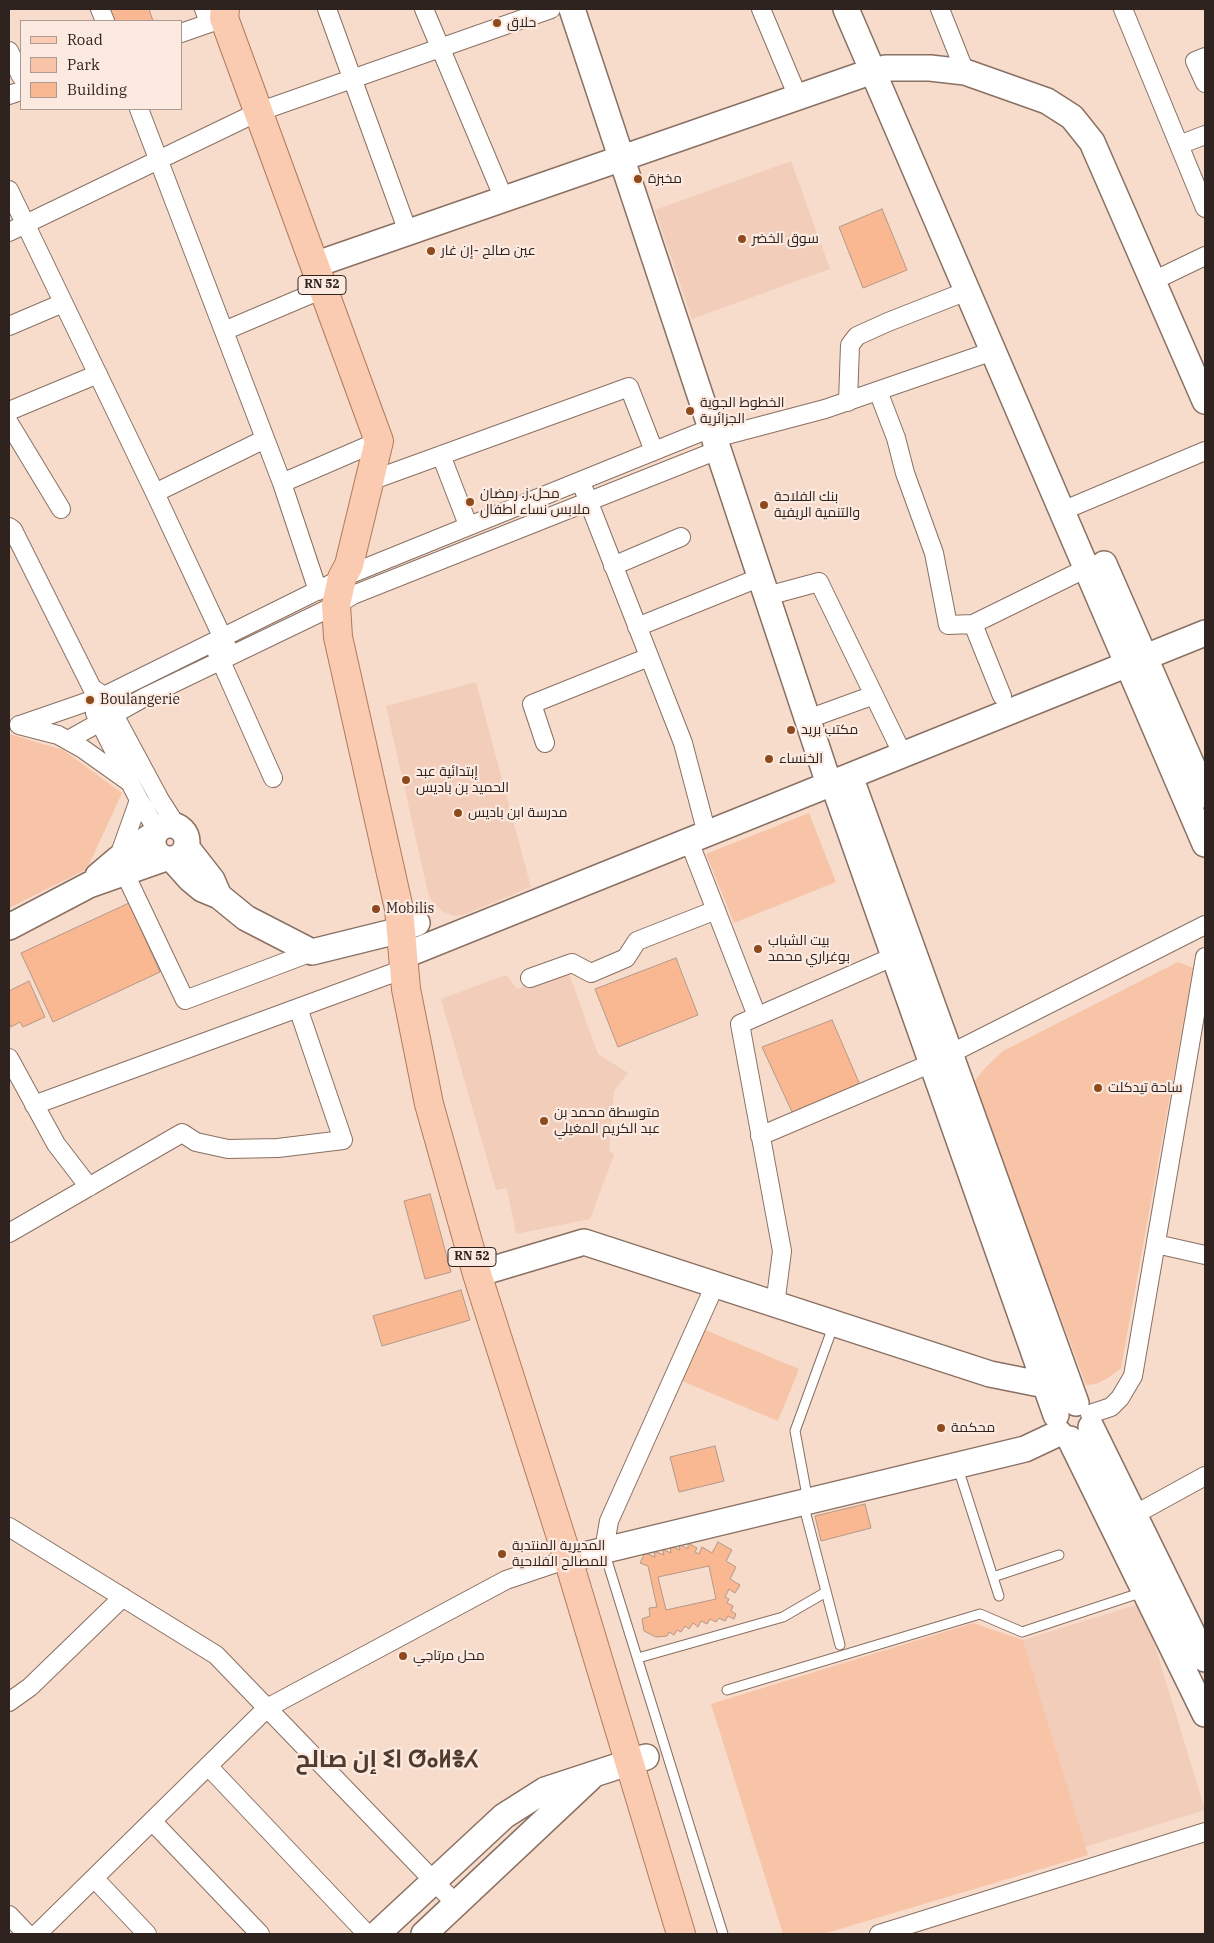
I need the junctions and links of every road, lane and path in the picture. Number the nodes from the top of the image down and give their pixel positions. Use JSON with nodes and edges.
{"nodes":[{"id":1,"x":326,"y":9,"type":"edge"},
{"id":2,"x":424,"y":9,"type":"edge"},
{"id":3,"x":550,"y":9,"type":"edge"},
{"id":4,"x":572,"y":9,"type":"edge"},
{"id":5,"x":761,"y":9,"type":"edge"},
{"id":6,"x":846,"y":9,"type":"edge"},
{"id":7,"x":860,"y":9,"type":"edge"},
{"id":8,"x":940,"y":9,"type":"edge"},
{"id":9,"x":1123,"y":9,"type":"edge"},
{"id":10,"x":216,"y":15,"type":"edge"},
{"id":11,"x":182,"y":33,"type":"edge"},
{"id":12,"x":441,"y":48,"type":"junction"},
{"id":13,"x":9,"y":51,"type":"edge"},
{"id":14,"x":1205,"y":57,"type":"edge"},
{"id":15,"x":879,"y":69,"type":"junction"},
{"id":16,"x":965,"y":72,"type":"junction"},
{"id":17,"x":20,"y":74,"type":"edge"},
{"id":18,"x":352,"y":79,"type":"junction"},
{"id":19,"x":1205,"y":83,"type":"edge"},
{"id":20,"x":798,"y":97,"type":"junction"},
{"id":21,"x":138,"y":110,"type":"edge"},
{"id":22,"x":258,"y":112,"type":"junction"},
{"id":23,"x":1205,"y":135,"type":"edge"},
{"id":24,"x":1179,"y":145,"type":"junction"},
{"id":25,"x":622,"y":158,"type":"junction"},
{"id":26,"x":158,"y":160,"type":"junction"},
{"id":27,"x":9,"y":190,"type":"edge"},
{"id":28,"x":504,"y":199,"type":"junction"},
{"id":29,"x":1205,"y":208,"type":"edge"},
{"id":30,"x":25,"y":224,"type":"junction"},
{"id":31,"x":9,"y":232,"type":"edge"},
{"id":32,"x":408,"y":232,"type":"junction"},
{"id":33,"x":1205,"y":256,"type":"edge"},
{"id":34,"x":319,"y":277,"type":"junction"},
{"id":35,"x":1153,"y":281,"type":"junction"},
{"id":36,"x":967,"y":291,"type":"junction"},
{"id":37,"x":63,"y":303,"type":"junction"},
{"id":38,"x":9,"y":326,"type":"edge"},
{"id":39,"x":224,"y":331,"type":"junction"},
{"id":40,"x":993,"y":351,"type":"junction"},
{"id":41,"x":98,"y":374,"type":"junction"},
{"id":42,"x":878,"y":391,"type":"junction"},
{"id":43,"x":1205,"y":401,"type":"edge"},
{"id":44,"x":848,"y":402,"type":"junction"},
{"id":45,"x":9,"y":410,"type":"edge"},
{"id":46,"x":9,"y":422,"type":"edge"},
{"id":47,"x":265,"y":439,"type":"junction"},
{"id":48,"x":715,"y":439,"type":"junction"},
{"id":49,"x":379,"y":441,"type":"junction"},
{"id":50,"x":654,"y":451,"type":"junction"},
{"id":51,"x":1205,"y":451,"type":"edge"},
{"id":52,"x":441,"y":455,"type":"junction"},
{"id":53,"x":370,"y":481,"type":"junction"},
{"id":54,"x":580,"y":481,"type":"junction"},
{"id":55,"x":282,"y":483,"type":"junction"},
{"id":56,"x":155,"y":493,"type":"junction"},
{"id":57,"x":588,"y":501,"type":"junction"},
{"id":58,"x":1070,"y":507,"type":"junction"},
{"id":59,"x":62,"y":509,"type":"dead end"},
{"id":60,"x":468,"y":525,"type":"junction"},
{"id":61,"x":9,"y":528,"type":"edge"},
{"id":62,"x":681,"y":538,"type":"dead end"},
{"id":63,"x":614,"y":566,"type":"junction"},
{"id":64,"x":1087,"y":568,"type":"junction"},
{"id":65,"x":342,"y":584,"type":"junction"},
{"id":66,"x":764,"y":587,"type":"junction"},
{"id":67,"x":973,"y":624,"type":"junction"},
{"id":68,"x":637,"y":627,"type":"junction"},
{"id":69,"x":1205,"y":633,"type":"edge"},
{"id":70,"x":217,"y":639,"type":"junction"},
{"id":71,"x":225,"y":657,"type":"junction"},
{"id":72,"x":649,"y":657,"type":"junction"},
{"id":73,"x":1136,"y":661,"type":"junction"},
{"id":74,"x":95,"y":695,"type":"junction"},
{"id":75,"x":874,"y":695,"type":"junction"},
{"id":76,"x":1002,"y":696,"type":"dead end"},
{"id":77,"x":115,"y":714,"type":"junction"},
{"id":78,"x":808,"y":719,"type":"junction"},
{"id":79,"x":99,"y":722,"type":"junction"},
{"id":80,"x":14,"y":724,"type":"edge"},
{"id":81,"x":68,"y":740,"type":"junction"},
{"id":82,"x":545,"y":744,"type":"dead end"},
{"id":83,"x":902,"y":755,"type":"junction"},
{"id":84,"x":273,"y":778,"type":"dead end"},
{"id":85,"x":838,"y":781,"type":"junction"},
{"id":86,"x":130,"y":783,"type":"junction"},
{"id":87,"x":1205,"y":795,"type":"edge"},
{"id":88,"x":139,"y":800,"type":"junction"},
{"id":89,"x":162,"y":830,"type":"junction"},
{"id":90,"x":698,"y":837,"type":"junction"},
{"id":91,"x":1205,"y":844,"type":"edge"},
{"id":92,"x":174,"y":856,"type":"junction"},
{"id":93,"x":121,"y":866,"type":"junction"},
{"id":94,"x":716,"y":910,"type":"junction"},
{"id":95,"x":1205,"y":925,"type":"edge"},
{"id":96,"x":9,"y":927,"type":"edge"},
{"id":97,"x":409,"y":945,"type":"junction"},
{"id":98,"x":312,"y":952,"type":"junction"},
{"id":99,"x":903,"y":952,"type":"junction"},
{"id":100,"x":1205,"y":957,"type":"edge"},
{"id":101,"x":530,"y":978,"type":"dead end"},
{"id":102,"x":298,"y":1008,"type":"junction"},
{"id":103,"x":758,"y":1016,"type":"junction"},
{"id":104,"x":9,"y":1058,"type":"edge"},
{"id":105,"x":941,"y":1058,"type":"junction"},
{"id":106,"x":34,"y":1105,"type":"junction"},
{"id":107,"x":760,"y":1136,"type":"junction"},
{"id":108,"x":89,"y":1187,"type":"junction"},
{"id":109,"x":9,"y":1232,"type":"edge"},
{"id":110,"x":1156,"y":1244,"type":"junction"},
{"id":111,"x":1205,"y":1255,"type":"edge"},
{"id":112,"x":485,"y":1271,"type":"junction"},
{"id":113,"x":715,"y":1285,"type":"junction"},
{"id":114,"x":775,"y":1305,"type":"junction"},
{"id":115,"x":834,"y":1324,"type":"junction"},
{"id":116,"x":1045,"y":1385,"type":"junction"},
{"id":117,"x":1074,"y":1422,"type":"junction"},
{"id":118,"x":957,"y":1466,"type":"junction"},
{"id":119,"x":1205,"y":1476,"type":"edge"},
{"id":120,"x":806,"y":1502,"type":"junction"},
{"id":121,"x":1134,"y":1515,"type":"junction"},
{"id":122,"x":9,"y":1527,"type":"edge"},
{"id":123,"x":586,"y":1555,"type":"junction"},
{"id":124,"x":1059,"y":1555,"type":"dead end"},
{"id":125,"x":993,"y":1577,"type":"junction"},
{"id":126,"x":1157,"y":1588,"type":"junction"},
{"id":127,"x":826,"y":1592,"type":"junction"},
{"id":128,"x":999,"y":1596,"type":"dead end"},
{"id":129,"x":123,"y":1597,"type":"junction"},
{"id":130,"x":840,"y":1645,"type":"dead end"},
{"id":131,"x":638,"y":1658,"type":"junction"},
{"id":132,"x":1205,"y":1659,"type":"edge"},
{"id":133,"x":727,"y":1690,"type":"dead end"},
{"id":134,"x":1200,"y":1690,"type":"edge"},
{"id":135,"x":9,"y":1702,"type":"edge"},
{"id":136,"x":267,"y":1708,"type":"junction"},
{"id":137,"x":650,"y":1755,"type":"junction"},
{"id":138,"x":208,"y":1766,"type":"junction"},
{"id":139,"x":596,"y":1772,"type":"junction"},
{"id":140,"x":152,"y":1821,"type":"junction"},
{"id":141,"x":1205,"y":1832,"type":"edge"},
{"id":142,"x":94,"y":1878,"type":"junction"},
{"id":143,"x":434,"y":1881,"type":"junction"},
{"id":144,"x":456,"y":1904,"type":"junction"},
{"id":145,"x":9,"y":1915,"type":"edge"},
{"id":146,"x":27,"y":1934,"type":"edge"},
{"id":147,"x":37,"y":1934,"type":"edge"},
{"id":148,"x":147,"y":1934,"type":"edge"},
{"id":149,"x":260,"y":1934,"type":"edge"},
{"id":150,"x":367,"y":1934,"type":"edge"},
{"id":151,"x":377,"y":1934,"type":"edge"},
{"id":152,"x":424,"y":1934,"type":"edge"},
{"id":153,"x":681,"y":1934,"type":"edge"},
{"id":154,"x":699,"y":1934,"type":"edge"},
{"id":155,"x":723,"y":1934,"type":"edge"},
{"id":156,"x":879,"y":1934,"type":"edge"}],
"edges":[{"from":1,"to":18,"type":"street"},
{"from":2,"to":12,"type":"street"},
{"from":3,"to":12,"type":"street"},
{"from":4,"to":25,"type":"main road"},
{"from":5,"to":20,"type":"street"},
{"from":6,"to":15,"type":"main road"},
{"from":7,"to":15,"type":"main road"},
{"from":8,"to":16,"type":"street"},
{"from":9,"to":24,"type":"street"},
{"from":10,"to":11,"type":"street"},
{"from":10,"to":22,"type":"main road","number":"RN 52"},
{"from":12,"to":18,"type":"street"},
{"from":12,"to":28,"type":"street"},
{"from":13,"to":17,"type":"street"},
{"from":14,"to":19,"type":"street"},
{"from":15,"to":16,"type":"main road"},
{"from":15,"to":20,"type":"main road"},
{"from":15,"to":36,"type":"main road"},
{"from":15,"to":58,"type":"main road"},
{"from":16,"to":35,"type":"main road"},
{"from":18,"to":22,"type":"street"},
{"from":18,"to":32,"type":"street"},
{"from":20,"to":25,"type":"main road"},
{"from":21,"to":26,"type":"street"},
{"from":22,"to":26,"type":"street"},
{"from":22,"to":34,"type":"main road","number":"RN 52"},
{"from":23,"to":24,"type":"street"},
{"from":24,"to":29,"type":"street"},
{"from":25,"to":28,"type":"main road"},
{"from":25,"to":48,"type":"main road"},
{"from":26,"to":30,"type":"street"},
{"from":26,"to":39,"type":"street"},
{"from":27,"to":30,"type":"street"},
{"from":28,"to":32,"type":"main road"},
{"from":30,"to":31,"type":"street"},
{"from":30,"to":37,"type":"street"},
{"from":32,"to":34,"type":"main road"},
{"from":33,"to":35,"type":"street"},
{"from":34,"to":39,"type":"street"},
{"from":34,"to":49,"type":"main road","number":"RN 52"},
{"from":35,"to":43,"type":"main road"},
{"from":36,"to":40,"type":"main road"},
{"from":36,"to":44,"type":"street"},
{"from":37,"to":38,"type":"street"},
{"from":37,"to":41,"type":"street"},
{"from":39,"to":47,"type":"street"},
{"from":40,"to":42,"type":"street"},
{"from":40,"to":58,"type":"main road"},
{"from":41,"to":45,"type":"street"},
{"from":41,"to":56,"type":"street"},
{"from":42,"to":44,"type":"street"},
{"from":42,"to":67,"type":"street"},
{"from":44,"to":48,"type":"street"},
{"from":46,"to":59,"type":"street"},
{"from":47,"to":55,"type":"street"},
{"from":47,"to":56,"type":"street"},
{"from":48,"to":50,"type":"street"},
{"from":48,"to":57,"type":"street"},
{"from":48,"to":66,"type":"main road"},
{"from":49,"to":53,"type":"main road","number":"RN 52"},
{"from":49,"to":55,"type":"street"},
{"from":50,"to":52,"type":"street"},
{"from":50,"to":54,"type":"street"},
{"from":51,"to":58,"type":"street"},
{"from":52,"to":53,"type":"street"},
{"from":52,"to":60,"type":"street"},
{"from":53,"to":65,"type":"main road","number":"RN 52"},
{"from":54,"to":57,"type":"street"},
{"from":54,"to":60,"type":"street"},
{"from":55,"to":65,"type":"street"},
{"from":56,"to":70,"type":"street"},
{"from":57,"to":63,"type":"street"},
{"from":57,"to":65,"type":"street"},
{"from":58,"to":64,"type":"main road"},
{"from":58,"to":73,"type":"main road"},
{"from":60,"to":65,"type":"street"},
{"from":61,"to":74,"type":"street"},
{"from":62,"to":63,"type":"street"},
{"from":63,"to":68,"type":"street"},
{"from":64,"to":67,"type":"street"},
{"from":64,"to":73,"type":"main road"},
{"from":65,"to":70,"type":"street"},
{"from":65,"to":71,"type":"street"},
{"from":65,"to":97,"type":"main road","number":"RN 52"},
{"from":66,"to":68,"type":"street"},
{"from":66,"to":75,"type":"street"},
{"from":66,"to":78,"type":"main road"},
{"from":67,"to":76,"type":"street"},
{"from":68,"to":72,"type":"street"},
{"from":69,"to":73,"type":"main road"},
{"from":70,"to":71,"type":"street"},
{"from":70,"to":74,"type":"street"},
{"from":71,"to":77,"type":"street"},
{"from":71,"to":84,"type":"street"},
{"from":72,"to":82,"type":"street"},
{"from":72,"to":90,"type":"street"},
{"from":73,"to":83,"type":"main road"},
{"from":73,"to":87,"type":"main road"},
{"from":73,"to":91,"type":"main road"},
{"from":74,"to":77,"type":"street"},
{"from":74,"to":79,"type":"street"},
{"from":74,"to":80,"type":"street"},
{"from":75,"to":78,"type":"street"},
{"from":75,"to":83,"type":"street"},
{"from":77,"to":79,"type":"street"},
{"from":77,"to":89,"type":"street"},
{"from":78,"to":85,"type":"main road"},
{"from":79,"to":81,"type":"street"},
{"from":79,"to":86,"type":"street"},
{"from":80,"to":81,"type":"street"},
{"from":81,"to":86,"type":"street"},
{"from":83,"to":85,"type":"main road"},
{"from":85,"to":90,"type":"main road"},
{"from":85,"to":99,"type":"main road"},
{"from":86,"to":88,"type":"street"},
{"from":88,"to":89,"type":"street"},
{"from":88,"to":93,"type":"street"},
{"from":89,"to":92,"type":"main road"},
{"from":89,"to":93,"type":"main road"},
{"from":90,"to":94,"type":"street"},
{"from":90,"to":97,"type":"main road"},
{"from":92,"to":93,"type":"main road"},
{"from":92,"to":98,"type":"main road"},
{"from":93,"to":96,"type":"main road"},
{"from":93,"to":98,"type":"street"},
{"from":94,"to":101,"type":"street"},
{"from":94,"to":103,"type":"street"},
{"from":95,"to":105,"type":"street"},
{"from":97,"to":98,"type":"main road"},
{"from":97,"to":102,"type":"street"},
{"from":97,"to":112,"type":"main road","number":"RN 52"},
{"from":99,"to":103,"type":"street"},
{"from":99,"to":105,"type":"main road"},
{"from":100,"to":110,"type":"street"},
{"from":102,"to":106,"type":"street"},
{"from":102,"to":108,"type":"street"},
{"from":103,"to":107,"type":"street"},
{"from":104,"to":106,"type":"street"},
{"from":105,"to":107,"type":"street"},
{"from":105,"to":116,"type":"main road"},
{"from":105,"to":117,"type":"main road"},
{"from":106,"to":108,"type":"street"},
{"from":107,"to":114,"type":"street"},
{"from":108,"to":109,"type":"street"},
{"from":110,"to":111,"type":"street"},
{"from":110,"to":117,"type":"street"},
{"from":112,"to":113,"type":"main road"},
{"from":112,"to":123,"type":"main road","number":"RN 52"},
{"from":113,"to":114,"type":"main road"},
{"from":113,"to":123,"type":"street"},
{"from":114,"to":115,"type":"main road"},
{"from":115,"to":116,"type":"main road"},
{"from":115,"to":120,"type":"lane"},
{"from":116,"to":117,"type":"main road"},
{"from":117,"to":118,"type":"main road"},
{"from":117,"to":121,"type":"main road"},
{"from":117,"to":126,"type":"main road"},
{"from":118,"to":120,"type":"main road"},
{"from":118,"to":125,"type":"lane"},
{"from":119,"to":121,"type":"street"},
{"from":120,"to":123,"type":"main road"},
{"from":120,"to":127,"type":"lane"},
{"from":121,"to":126,"type":"main road"},
{"from":122,"to":129,"type":"street"},
{"from":123,"to":131,"type":"lane"},
{"from":123,"to":136,"type":"street"},
{"from":123,"to":137,"type":"main road","number":"RN 52"},
{"from":124,"to":125,"type":"lane"},
{"from":125,"to":128,"type":"lane"},
{"from":126,"to":132,"type":"main road"},
{"from":126,"to":133,"type":"lane"},
{"from":126,"to":134,"type":"main road"},
{"from":127,"to":130,"type":"lane"},
{"from":127,"to":131,"type":"lane"},
{"from":129,"to":135,"type":"street"},
{"from":129,"to":136,"type":"street"},
{"from":131,"to":137,"type":"lane"},
{"from":136,"to":138,"type":"street"},
{"from":136,"to":143,"type":"street"},
{"from":137,"to":139,"type":"main road"},
{"from":137,"to":153,"type":"main road","number":"RN 52"},
{"from":137,"to":154,"type":"main road","number":"RN 52"},
{"from":137,"to":155,"type":"lane"},
{"from":138,"to":140,"type":"street"},
{"from":138,"to":150,"type":"street"},
{"from":139,"to":143,"type":"main road"},
{"from":139,"to":144,"type":"main road"},
{"from":140,"to":142,"type":"street"},
{"from":140,"to":149,"type":"street"},
{"from":141,"to":156,"type":"street"},
{"from":142,"to":147,"type":"street"},
{"from":142,"to":148,"type":"street"},
{"from":143,"to":144,"type":"street"},
{"from":143,"to":151,"type":"main road"},
{"from":144,"to":152,"type":"main road"},
{"from":145,"to":146,"type":"street"}]}
